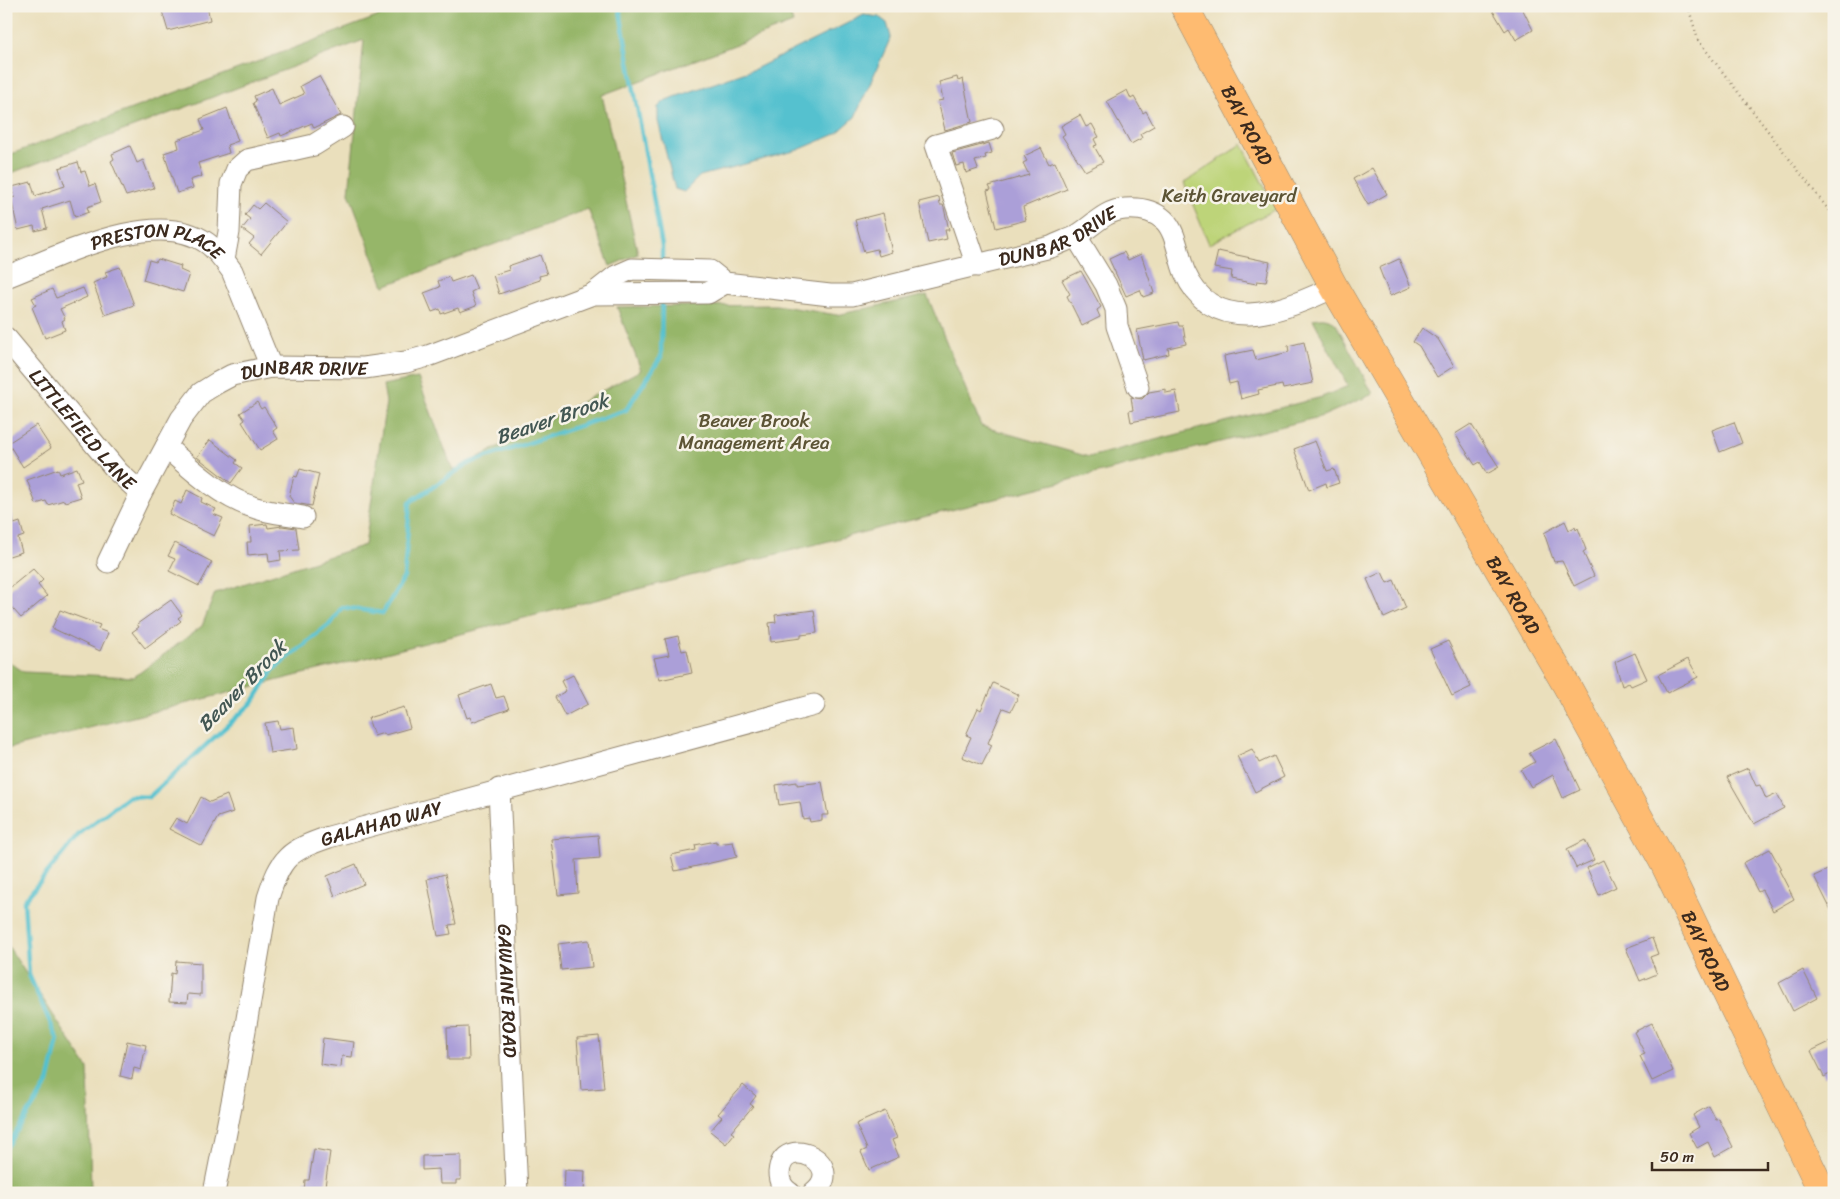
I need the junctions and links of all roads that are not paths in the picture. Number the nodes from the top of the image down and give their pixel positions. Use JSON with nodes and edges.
{"nodes":[{"id":1,"x":1184,"y":6,"type":"edge"},
{"id":2,"x":344,"y":127,"type":"dead end"},
{"id":3,"x":993,"y":128,"type":"dead end"},
{"id":4,"x":1076,"y":236,"type":"junction"},
{"id":5,"x":224,"y":259,"type":"junction"},
{"id":6,"x":977,"y":266,"type":"junction"},
{"id":7,"x":6,"y":277,"type":"edge"},
{"id":8,"x":725,"y":282,"type":"junction"},
{"id":9,"x":1334,"y":287,"type":"junction"},
{"id":10,"x":593,"y":294,"type":"junction"},
{"id":11,"x":6,"y":338,"type":"edge"},
{"id":12,"x":271,"y":367,"type":"junction"},
{"id":13,"x":1138,"y":387,"type":"dead end"},
{"id":14,"x":166,"y":447,"type":"junction"},
{"id":15,"x":141,"y":493,"type":"junction"},
{"id":16,"x":303,"y":517,"type":"dead end"},
{"id":17,"x":108,"y":562,"type":"dead end"},
{"id":18,"x":814,"y":706,"type":"dead end"},
{"id":19,"x":499,"y":789,"type":"junction"},
{"id":20,"x":214,"y":1193,"type":"edge"},
{"id":21,"x":517,"y":1193,"type":"edge"},
{"id":22,"x":790,"y":1193,"type":"edge"},
{"id":23,"x":813,"y":1193,"type":"edge"},
{"id":24,"x":1823,"y":1193,"type":"edge"}],
"edges":[{"from":1,"to":9,"type":"main road","name":"BAY ROAD"},
{"from":2,"to":5,"type":"street"},
{"from":3,"to":6,"type":"street"},
{"from":4,"to":6,"type":"street","name":"DUNBAR DRIVE"},
{"from":4,"to":9,"type":"street","name":"DUNBAR DRIVE"},
{"from":4,"to":13,"type":"street"},
{"from":5,"to":7,"type":"street","name":"PRESTON PLACE"},
{"from":5,"to":12,"type":"street","name":"PRESTON PLACE"},
{"from":6,"to":8,"type":"street","name":"DUNBAR DRIVE"},
{"from":8,"to":10,"type":"street","name":"DUNBAR DRIVE"},
{"from":8,"to":10,"type":"street","name":"DUNBAR DRIVE"},
{"from":9,"to":24,"type":"main road","name":"BAY ROAD"},
{"from":10,"to":12,"type":"street","name":"DUNBAR DRIVE"},
{"from":11,"to":15,"type":"street","name":"LITTLEFIELD LANE"},
{"from":12,"to":14,"type":"street","name":"DUNBAR DRIVE"},
{"from":14,"to":15,"type":"street","name":"DUNBAR DRIVE"},
{"from":14,"to":16,"type":"street"},
{"from":15,"to":17,"type":"street","name":"DUNBAR DRIVE"},
{"from":18,"to":19,"type":"street","name":"GALAHAD WAY"},
{"from":19,"to":20,"type":"street","name":"GALAHAD WAY"},
{"from":19,"to":21,"type":"street","name":"GAWAINE ROAD"},
{"from":22,"to":23,"type":"street"}]}
